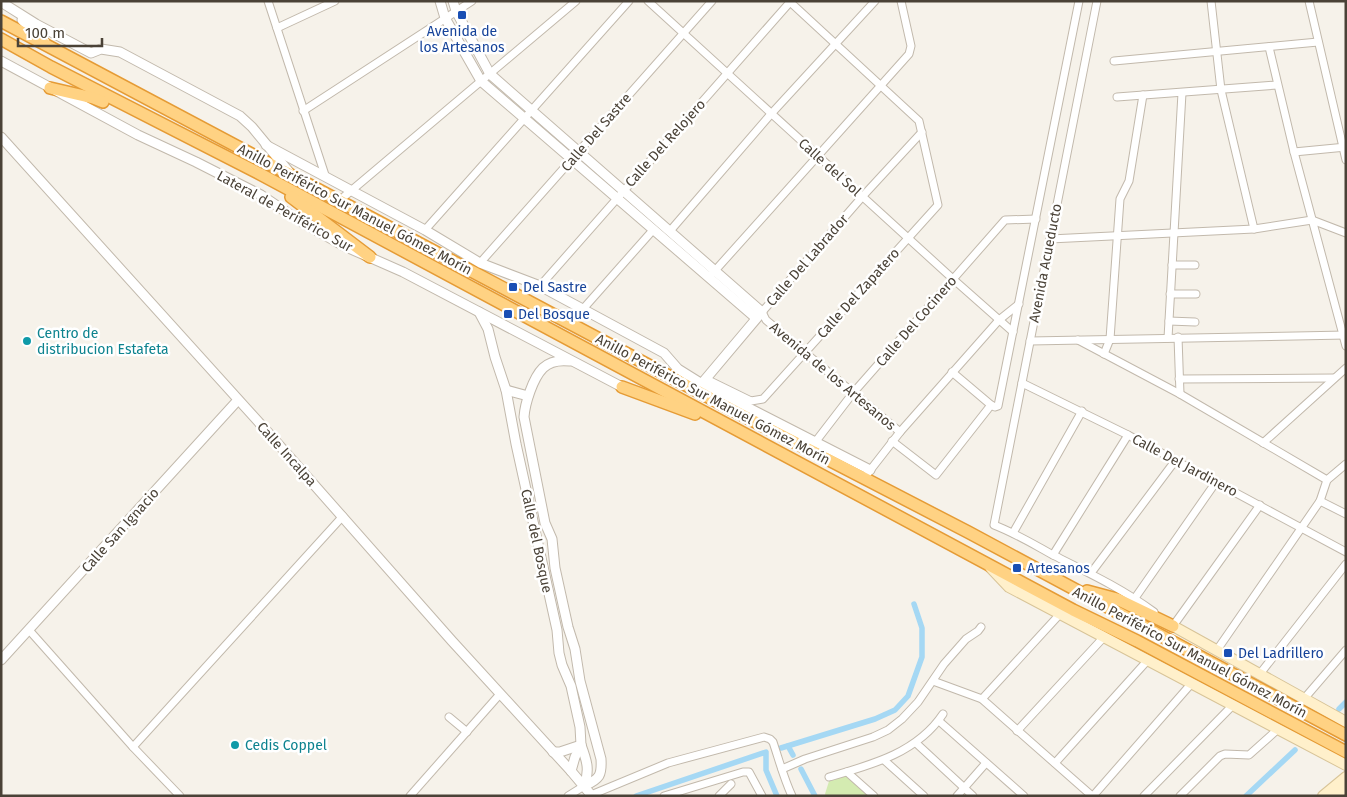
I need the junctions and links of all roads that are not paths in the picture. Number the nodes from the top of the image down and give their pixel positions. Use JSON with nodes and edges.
{"nodes":[{"id":1,"x":268,"y":1,"type":"edge"},
{"id":2,"x":335,"y":1,"type":"edge"},
{"id":3,"x":440,"y":1,"type":"edge"},
{"id":4,"x":453,"y":1,"type":"edge"},
{"id":5,"x":472,"y":1,"type":"edge"},
{"id":6,"x":576,"y":1,"type":"edge"},
{"id":7,"x":629,"y":1,"type":"edge"},
{"id":8,"x":648,"y":1,"type":"edge"},
{"id":9,"x":712,"y":1,"type":"edge"},
{"id":10,"x":875,"y":1,"type":"edge"},
{"id":11,"x":901,"y":1,"type":"edge"},
{"id":12,"x":1079,"y":1,"type":"edge"},
{"id":13,"x":1102,"y":1,"type":"edge"},
{"id":14,"x":1211,"y":1,"type":"edge"},
{"id":15,"x":1309,"y":1,"type":"edge"},
{"id":16,"x":790,"y":2,"type":"edge"},
{"id":17,"x":1097,"y":2,"type":"edge"},
{"id":18,"x":5,"y":4,"type":"edge"},
{"id":19,"x":456,"y":11,"type":"junction"},
{"id":20,"x":445,"y":18,"type":"junction"},
{"id":21,"x":1,"y":21,"type":"edge"},
{"id":22,"x":277,"y":28,"type":"junction"},
{"id":23,"x":683,"y":33,"type":"junction"},
{"id":24,"x":1,"y":39,"type":"edge"},
{"id":25,"x":1318,"y":42,"type":"junction"},
{"id":26,"x":835,"y":44,"type":"junction"},
{"id":27,"x":51,"y":47,"type":"junction"},
{"id":28,"x":1269,"y":47,"type":"junction"},
{"id":29,"x":1216,"y":51,"type":"junction"},
{"id":30,"x":1,"y":61,"type":"edge"},
{"id":31,"x":1114,"y":61,"type":"dead end"},
{"id":32,"x":490,"y":74,"type":"junction"},
{"id":33,"x":727,"y":74,"type":"junction"},
{"id":34,"x":481,"y":81,"type":"junction"},
{"id":35,"x":1278,"y":85,"type":"junction"},
{"id":36,"x":881,"y":86,"type":"junction"},
{"id":37,"x":50,"y":88,"type":"junction"},
{"id":38,"x":1221,"y":90,"type":"junction"},
{"id":39,"x":1182,"y":93,"type":"junction"},
{"id":40,"x":1143,"y":95,"type":"junction"},
{"id":41,"x":1117,"y":97,"type":"dead end"},
{"id":42,"x":303,"y":110,"type":"junction"},
{"id":43,"x":532,"y":110,"type":"junction"},
{"id":44,"x":771,"y":114,"type":"junction"},
{"id":45,"x":525,"y":119,"type":"junction"},
{"id":46,"x":152,"y":120,"type":"junction"},
{"id":47,"x":922,"y":132,"type":"junction"},
{"id":48,"x":1,"y":137,"type":"edge"},
{"id":49,"x":266,"y":145,"type":"junction"},
{"id":50,"x":1344,"y":147,"type":"edge"},
{"id":51,"x":579,"y":151,"type":"junction"},
{"id":52,"x":1294,"y":152,"type":"junction"},
{"id":53,"x":818,"y":156,"type":"junction"},
{"id":54,"x":572,"y":160,"type":"junction"},
{"id":55,"x":1346,"y":160,"type":"edge"},
{"id":56,"x":262,"y":175,"type":"junction"},
{"id":57,"x":291,"y":175,"type":"junction"},
{"id":58,"x":325,"y":175,"type":"junction"},
{"id":59,"x":352,"y":189,"type":"junction"},
{"id":60,"x":624,"y":190,"type":"junction"},
{"id":61,"x":862,"y":197,"type":"junction"},
{"id":62,"x":616,"y":198,"type":"junction"},
{"id":63,"x":338,"y":201,"type":"junction"},
{"id":64,"x":1036,"y":219,"type":"junction"},
{"id":65,"x":1312,"y":220,"type":"junction"},
{"id":66,"x":1254,"y":229,"type":"junction"},
{"id":67,"x":425,"y":230,"type":"junction"},
{"id":68,"x":653,"y":230,"type":"junction"},
{"id":69,"x":670,"y":231,"type":"junction"},
{"id":70,"x":1173,"y":233,"type":"junction"},
{"id":71,"x":1346,"y":233,"type":"edge"},
{"id":72,"x":1116,"y":234,"type":"junction"},
{"id":73,"x":908,"y":238,"type":"junction"},
{"id":74,"x":1050,"y":239,"type":"junction"},
{"id":75,"x":370,"y":257,"type":"junction"},
{"id":76,"x":480,"y":264,"type":"junction"},
{"id":77,"x":1172,"y":265,"type":"junction"},
{"id":78,"x":1195,"y":265,"type":"dead end"},
{"id":79,"x":715,"y":270,"type":"junction"},
{"id":80,"x":708,"y":278,"type":"junction"},
{"id":81,"x":953,"y":280,"type":"junction"},
{"id":82,"x":540,"y":286,"type":"junction"},
{"id":83,"x":1170,"y":294,"type":"junction"},
{"id":84,"x":1196,"y":294,"type":"dead end"},
{"id":85,"x":1019,"y":304,"type":"junction"},
{"id":86,"x":583,"y":309,"type":"junction"},
{"id":87,"x":479,"y":312,"type":"junction"},
{"id":88,"x":761,"y":317,"type":"junction"},
{"id":89,"x":999,"y":320,"type":"junction"},
{"id":90,"x":1169,"y":321,"type":"junction"},
{"id":91,"x":1195,"y":322,"type":"dead end"},
{"id":92,"x":1013,"y":332,"type":"junction"},
{"id":93,"x":1345,"y":335,"type":"edge"},
{"id":94,"x":1168,"y":338,"type":"junction"},
{"id":95,"x":1178,"y":338,"type":"junction"},
{"id":96,"x":1110,"y":339,"type":"junction"},
{"id":97,"x":1078,"y":340,"type":"junction"},
{"id":98,"x":1030,"y":341,"type":"junction"},
{"id":99,"x":1346,"y":346,"type":"edge"},
{"id":100,"x":805,"y":353,"type":"junction"},
{"id":101,"x":1104,"y":354,"type":"junction"},
{"id":102,"x":572,"y":362,"type":"junction"},
{"id":103,"x":1346,"y":368,"type":"edge"},
{"id":104,"x":952,"y":372,"type":"junction"},
{"id":105,"x":1334,"y":378,"type":"junction"},
{"id":106,"x":1179,"y":379,"type":"junction"},
{"id":107,"x":1022,"y":383,"type":"junction"},
{"id":108,"x":701,"y":384,"type":"junction"},
{"id":109,"x":622,"y":387,"type":"joint"},
{"id":110,"x":506,"y":390,"type":"junction"},
{"id":111,"x":853,"y":393,"type":"junction"},
{"id":112,"x":1180,"y":394,"type":"junction"},
{"id":113,"x":528,"y":396,"type":"junction"},
{"id":114,"x":238,"y":400,"type":"junction"},
{"id":115,"x":994,"y":406,"type":"junction"},
{"id":116,"x":1082,"y":411,"type":"junction"},
{"id":117,"x":732,"y":427,"type":"junction"},
{"id":118,"x":900,"y":432,"type":"junction"},
{"id":119,"x":1128,"y":435,"type":"junction"},
{"id":120,"x":892,"y":441,"type":"junction"},
{"id":121,"x":1263,"y":443,"type":"junction"},
{"id":122,"x":813,"y":445,"type":"junction"},
{"id":123,"x":1175,"y":461,"type":"junction"},
{"id":124,"x":1346,"y":464,"type":"edge"},
{"id":125,"x":867,"y":474,"type":"junction"},
{"id":126,"x":1327,"y":480,"type":"junction"},
{"id":127,"x":1216,"y":482,"type":"junction"},
{"id":128,"x":1320,"y":501,"type":"junction"},
{"id":129,"x":1260,"y":505,"type":"junction"},
{"id":130,"x":1346,"y":514,"type":"edge"},
{"id":131,"x":342,"y":516,"type":"junction"},
{"id":132,"x":1302,"y":528,"type":"junction"},
{"id":133,"x":1013,"y":533,"type":"junction"},
{"id":134,"x":1346,"y":552,"type":"edge"},
{"id":135,"x":1053,"y":555,"type":"junction"},
{"id":136,"x":986,"y":563,"type":"junction"},
{"id":137,"x":1346,"y":564,"type":"edge"},
{"id":138,"x":1091,"y":573,"type":"junction"},
{"id":139,"x":1069,"y":586,"type":"junction"},
{"id":140,"x":1135,"y":598,"type":"junction"},
{"id":141,"x":1060,"y":614,"type":"junction"},
{"id":142,"x":1173,"y":626,"type":"junction"},
{"id":143,"x":981,"y":627,"type":"dead end"},
{"id":144,"x":29,"y":630,"type":"junction"},
{"id":145,"x":1103,"y":638,"type":"junction"},
{"id":146,"x":1217,"y":650,"type":"junction"},
{"id":147,"x":1346,"y":650,"type":"edge"},
{"id":148,"x":1,"y":660,"type":"edge"},
{"id":149,"x":1147,"y":661,"type":"junction"},
{"id":150,"x":1259,"y":675,"type":"junction"},
{"id":151,"x":933,"y":682,"type":"junction"},
{"id":152,"x":1190,"y":684,"type":"junction"},
{"id":153,"x":500,"y":694,"type":"junction"},
{"id":154,"x":982,"y":699,"type":"junction"},
{"id":155,"x":1303,"y":700,"type":"junction"},
{"id":156,"x":1232,"y":706,"type":"junction"},
{"id":157,"x":449,"y":717,"type":"dead end"},
{"id":158,"x":1346,"y":722,"type":"edge"},
{"id":159,"x":1017,"y":730,"type":"junction"},
{"id":160,"x":1278,"y":730,"type":"junction"},
{"id":161,"x":467,"y":732,"type":"junction"},
{"id":162,"x":1341,"y":733,"type":"edge"},
{"id":163,"x":916,"y":743,"type":"junction"},
{"id":164,"x":581,"y":745,"type":"junction"},
{"id":165,"x":133,"y":747,"type":"junction"},
{"id":166,"x":1327,"y":748,"type":"junction"},
{"id":167,"x":553,"y":752,"type":"junction"},
{"id":168,"x":1346,"y":752,"type":"edge"},
{"id":169,"x":601,"y":759,"type":"junction"},
{"id":170,"x":884,"y":760,"type":"junction"},
{"id":171,"x":986,"y":763,"type":"junction"},
{"id":172,"x":1055,"y":763,"type":"junction"},
{"id":173,"x":1346,"y":765,"type":"edge"},
{"id":174,"x":782,"y":769,"type":"junction"},
{"id":175,"x":571,"y":771,"type":"junction"},
{"id":176,"x":847,"y":772,"type":"junction"},
{"id":177,"x":829,"y":777,"type":"dead end"},
{"id":178,"x":1346,"y":777,"type":"edge"},
{"id":179,"x":731,"y":784,"type":"dead end"},
{"id":180,"x":584,"y":786,"type":"junction"},
{"id":181,"x":1346,"y":787,"type":"edge"},
{"id":182,"x":964,"y":788,"type":"junction"},
{"id":183,"x":180,"y":796,"type":"edge"},
{"id":184,"x":410,"y":796,"type":"edge"},
{"id":185,"x":568,"y":796,"type":"edge"},
{"id":186,"x":592,"y":796,"type":"edge"},
{"id":187,"x":664,"y":796,"type":"edge"},
{"id":188,"x":719,"y":796,"type":"edge"},
{"id":189,"x":762,"y":796,"type":"edge"},
{"id":190,"x":792,"y":796,"type":"edge"},
{"id":191,"x":874,"y":796,"type":"edge"},
{"id":192,"x":924,"y":796,"type":"edge"},
{"id":193,"x":957,"y":796,"type":"edge"},
{"id":194,"x":973,"y":796,"type":"edge"},
{"id":195,"x":1024,"y":796,"type":"edge"},
{"id":196,"x":1093,"y":796,"type":"edge"},
{"id":197,"x":1144,"y":796,"type":"edge"},
{"id":198,"x":1180,"y":796,"type":"edge"},
{"id":199,"x":1323,"y":796,"type":"edge"},
{"id":200,"x":1335,"y":796,"type":"edge"}],
"edges":[{"from":1,"to":22,"type":"street"},
{"from":2,"to":22,"type":"street"},
{"from":3,"to":20,"type":"street","name":"Avenida de los Artesanos"},
{"from":4,"to":19,"type":"street","name":"Avenida de los Artesanos"},
{"from":5,"to":19,"type":"street"},
{"from":6,"to":32,"type":"street"},
{"from":7,"to":43,"type":"street"},
{"from":8,"to":23,"type":"street","name":"Calle del Sol"},
{"from":9,"to":23,"type":"street","name":"Calle Del Sastre"},
{"from":10,"to":26,"type":"street"},
{"from":11,"to":36,"type":"street"},
{"from":12,"to":64,"type":"street","name":"Avenida Acueducto"},
{"from":13,"to":17,"type":"street"},
{"from":14,"to":29,"type":"street"},
{"from":15,"to":25,"type":"street"},
{"from":16,"to":26,"type":"street"},
{"from":16,"to":33,"type":"street","name":"Calle Del Relojero"},
{"from":17,"to":74,"type":"street","name":"Avenida Acueducto"},
{"from":18,"to":27,"type":"street"},
{"from":18,"to":49,"type":"street"},
{"from":19,"to":20,"type":"street"},
{"from":19,"to":32,"type":"street","name":"Avenida de los Artesanos"},
{"from":20,"to":34,"type":"street","name":"Avenida de los Artesanos"},
{"from":20,"to":42,"type":"street"},
{"from":21,"to":27,"type":"highway","name":"Anillo Periférico Sur Manuel Gómez Morín"},
{"from":22,"to":42,"type":"street"},
{"from":23,"to":33,"type":"street","name":"Calle del Sol"},
{"from":23,"to":51,"type":"street","name":"Calle Del Sastre"},
{"from":24,"to":46,"type":"highway","name":"Anillo Periférico Sur Manuel Gómez Morín"},
{"from":25,"to":28,"type":"street"},
{"from":25,"to":50,"type":"street"},
{"from":26,"to":36,"type":"street"},
{"from":26,"to":44,"type":"street"},
{"from":27,"to":57,"type":"highway","name":"Anillo Periférico Sur Manuel Gómez Morín"},
{"from":28,"to":29,"type":"street"},
{"from":28,"to":35,"type":"street"},
{"from":29,"to":31,"type":"street"},
{"from":29,"to":38,"type":"street"},
{"from":30,"to":37,"type":"street","name":"Lateral de Periférico Sur"},
{"from":32,"to":34,"type":"street"},
{"from":32,"to":43,"type":"street","name":"Avenida de los Artesanos"},
{"from":33,"to":44,"type":"street","name":"Calle del Sol"},
{"from":33,"to":60,"type":"street","name":"Calle Del Relojero"},
{"from":34,"to":45,"type":"street","name":"Avenida de los Artesanos"},
{"from":34,"to":59,"type":"street"},
{"from":35,"to":38,"type":"street"},
{"from":35,"to":52,"type":"street"},
{"from":36,"to":47,"type":"street","name":"Calle Del Zapatero"},
{"from":36,"to":53,"type":"street"},
{"from":37,"to":46,"type":"highway"},
{"from":37,"to":75,"type":"street","name":"Lateral de Periférico Sur"},
{"from":38,"to":39,"type":"street"},
{"from":38,"to":66,"type":"street"},
{"from":39,"to":40,"type":"street"},
{"from":39,"to":70,"type":"street"},
{"from":40,"to":41,"type":"street"},
{"from":40,"to":72,"type":"street"},
{"from":42,"to":58,"type":"street"},
{"from":43,"to":45,"type":"street"},
{"from":43,"to":51,"type":"street","name":"Avenida de los Artesanos"},
{"from":44,"to":53,"type":"street","name":"Calle del Sol"},
{"from":44,"to":69,"type":"street"},
{"from":45,"to":54,"type":"street","name":"Avenida de los Artesanos"},
{"from":45,"to":67,"type":"street"},
{"from":46,"to":56,"type":"highway","name":"Anillo Periférico Sur Manuel Gómez Morín"},
{"from":47,"to":61,"type":"street","name":"Calle Del Labrador"},
{"from":47,"to":73,"type":"street","name":"Calle Del Zapatero"},
{"from":48,"to":114,"type":"street","name":"Calle Incalpa"},
{"from":49,"to":57,"type":"street"},
{"from":49,"to":58,"type":"street"},
{"from":50,"to":52,"type":"street"},
{"from":50,"to":55,"type":"street"},
{"from":51,"to":54,"type":"street","name":"Calle Del Sastre"},
{"from":51,"to":60,"type":"street","name":"Avenida de los Artesanos"},
{"from":52,"to":65,"type":"street"},
{"from":53,"to":61,"type":"street","name":"Calle del Sol"},
{"from":53,"to":79,"type":"street"},
{"from":54,"to":62,"type":"street","name":"Avenida de los Artesanos"},
{"from":54,"to":76,"type":"street","name":"Calle Del Sastre"},
{"from":56,"to":75,"type":"highway"},
{"from":56,"to":117,"type":"highway","name":"Anillo Periférico Sur Manuel Gómez Morín"},
{"from":57,"to":63,"type":"highway","name":"Anillo Periférico Sur Manuel Gómez Morín"},
{"from":58,"to":59,"type":"street"},
{"from":59,"to":63,"type":"street"},
{"from":59,"to":67,"type":"street"},
{"from":60,"to":62,"type":"street","name":"Calle Del Relojero"},
{"from":60,"to":69,"type":"street","name":"Avenida de los Artesanos"},
{"from":61,"to":73,"type":"street","name":"Calle del Sol"},
{"from":61,"to":88,"type":"street","name":"Calle Del Labrador"},
{"from":62,"to":68,"type":"street","name":"Avenida de los Artesanos"},
{"from":62,"to":82,"type":"street","name":"Calle Del Relojero"},
{"from":63,"to":108,"type":"highway","name":"Anillo Periférico Sur Manuel Gómez Morín"},
{"from":64,"to":81,"type":"street","name":"Calle Del Cocinero"},
{"from":64,"to":85,"type":"street","name":"Avenida Acueducto"},
{"from":65,"to":66,"type":"street"},
{"from":65,"to":71,"type":"street"},
{"from":65,"to":93,"type":"street"},
{"from":66,"to":70,"type":"street"},
{"from":67,"to":76,"type":"street"},
{"from":68,"to":80,"type":"street","name":"Avenida de los Artesanos"},
{"from":68,"to":86,"type":"street"},
{"from":69,"to":79,"type":"street","name":"Avenida de los Artesanos"},
{"from":70,"to":72,"type":"street"},
{"from":70,"to":77,"type":"street"},
{"from":72,"to":74,"type":"street"},
{"from":72,"to":96,"type":"street"},
{"from":73,"to":81,"type":"street","name":"Calle del Sol"},
{"from":73,"to":100,"type":"street","name":"Calle Del Zapatero"},
{"from":74,"to":98,"type":"street","name":"Avenida Acueducto"},
{"from":75,"to":87,"type":"street","name":"Lateral de Periférico Sur"},
{"from":76,"to":82,"type":"street"},
{"from":77,"to":78,"type":"street"},
{"from":77,"to":83,"type":"street"},
{"from":79,"to":80,"type":"street"},
{"from":79,"to":88,"type":"street","name":"Avenida de los Artesanos"},
{"from":80,"to":88,"type":"street","name":"Avenida de los Artesanos"},
{"from":81,"to":89,"type":"street","name":"Calle del Sol"},
{"from":81,"to":111,"type":"street","name":"Calle Del Cocinero"},
{"from":82,"to":86,"type":"street"},
{"from":83,"to":84,"type":"street"},
{"from":83,"to":90,"type":"street"},
{"from":85,"to":89,"type":"street"},
{"from":85,"to":92,"type":"street","name":"Avenida Acueducto"},
{"from":86,"to":108,"type":"street"},
{"from":87,"to":102,"type":"street","name":"Lateral de Periférico Sur"},
{"from":87,"to":110,"type":"street","name":"Calle del Bosque"},
{"from":88,"to":100,"type":"street","name":"Avenida de los Artesanos"},
{"from":88,"to":108,"type":"street","name":"Calle Del Labrador"},
{"from":89,"to":92,"type":"street","name":"Calle del Sol"},
{"from":89,"to":104,"type":"street"},
{"from":90,"to":91,"type":"street"},
{"from":90,"to":94,"type":"street"},
{"from":92,"to":115,"type":"street","name":"Avenida Acueducto"},
{"from":93,"to":95,"type":"street"},
{"from":93,"to":99,"type":"street"},
{"from":94,"to":95,"type":"street"},
{"from":94,"to":96,"type":"street"},
{"from":95,"to":106,"type":"street"},
{"from":96,"to":97,"type":"street"},
{"from":96,"to":101,"type":"street"},
{"from":97,"to":98,"type":"street"},
{"from":97,"to":101,"type":"street"},
{"from":98,"to":107,"type":"street","name":"Avenida Acueducto"},
{"from":100,"to":108,"type":"street","name":"Calle Del Zapatero"},
{"from":100,"to":111,"type":"street","name":"Avenida de los Artesanos"},
{"from":101,"to":112,"type":"street"},
{"from":102,"to":109,"type":"street","name":"Lateral de Periférico Sur"},
{"from":102,"to":113,"type":"street","name":"Calle del Bosque"},
{"from":103,"to":105,"type":"street"},
{"from":104,"to":115,"type":"street"},
{"from":104,"to":118,"type":"street"},
{"from":105,"to":106,"type":"street"},
{"from":105,"to":121,"type":"street"},
{"from":106,"to":112,"type":"street"},
{"from":107,"to":116,"type":"street","name":"Calle Del Jardinero"},
{"from":107,"to":133,"type":"street","name":"Avenida Acueducto"},
{"from":108,"to":122,"type":"highway","name":"Anillo Periférico Sur Manuel Gómez Morín"},
{"from":109,"to":117,"type":"highway"},
{"from":110,"to":113,"type":"street"},
{"from":110,"to":164,"type":"street","name":"Calle del Bosque"},
{"from":111,"to":118,"type":"street","name":"Avenida de los Artesanos"},
{"from":111,"to":122,"type":"street","name":"Calle Del Cocinero"},
{"from":112,"to":121,"type":"street"},
{"from":113,"to":169,"type":"street","name":"Calle del Bosque"},
{"from":114,"to":131,"type":"street","name":"Calle Incalpa"},
{"from":114,"to":144,"type":"street","name":"Calle San Ignacio"},
{"from":115,"to":120,"type":"street"},
{"from":116,"to":119,"type":"street","name":"Calle Del Jardinero"},
{"from":116,"to":133,"type":"street"},
{"from":117,"to":136,"type":"highway","name":"Anillo Periférico Sur Manuel Gómez Morín"},
{"from":118,"to":120,"type":"street"},
{"from":119,"to":123,"type":"street","name":"Calle Del Jardinero"},
{"from":119,"to":135,"type":"street"},
{"from":120,"to":125,"type":"street"},
{"from":121,"to":126,"type":"street"},
{"from":122,"to":125,"type":"highway","name":"Anillo Periférico Sur Manuel Gómez Morín"},
{"from":123,"to":127,"type":"street","name":"Calle Del Jardinero"},
{"from":123,"to":138,"type":"street"},
{"from":124,"to":126,"type":"street"},
{"from":125,"to":139,"type":"highway","name":"Anillo Periférico Sur Manuel Gómez Morín"},
{"from":126,"to":128,"type":"street"},
{"from":127,"to":129,"type":"street","name":"Calle Del Jardinero"},
{"from":127,"to":140,"type":"street"},
{"from":128,"to":130,"type":"street"},
{"from":128,"to":132,"type":"street"},
{"from":129,"to":132,"type":"street","name":"Calle Del Jardinero"},
{"from":129,"to":142,"type":"street"},
{"from":131,"to":153,"type":"street","name":"Calle Incalpa"},
{"from":131,"to":165,"type":"street"},
{"from":132,"to":134,"type":"street","name":"Calle Del Jardinero"},
{"from":132,"to":146,"type":"street"},
{"from":133,"to":135,"type":"street"},
{"from":135,"to":138,"type":"street"},
{"from":136,"to":141,"type":"main road"},
{"from":136,"to":166,"type":"highway","name":"Anillo Periférico Sur Manuel Gómez Morín"},
{"from":137,"to":150,"type":"street"},
{"from":138,"to":140,"type":"street"},
{"from":139,"to":142,"type":"highway"},
{"from":139,"to":162,"type":"highway","name":"Anillo Periférico Sur Manuel Gómez Morín"},
{"from":140,"to":142,"type":"street"},
{"from":141,"to":145,"type":"main road"},
{"from":141,"to":154,"type":"street"},
{"from":142,"to":146,"type":"main road"},
{"from":143,"to":151,"type":"street"},
{"from":144,"to":148,"type":"street","name":"Calle San Ignacio"},
{"from":144,"to":165,"type":"street"},
{"from":145,"to":149,"type":"main road"},
{"from":145,"to":159,"type":"street"},
{"from":146,"to":150,"type":"main road"},
{"from":147,"to":155,"type":"street"},
{"from":149,"to":152,"type":"main road"},
{"from":149,"to":172,"type":"street"},
{"from":150,"to":155,"type":"main road"},
{"from":151,"to":154,"type":"street"},
{"from":151,"to":174,"type":"street"},
{"from":152,"to":156,"type":"main road"},
{"from":152,"to":196,"type":"street"},
{"from":153,"to":161,"type":"street"},
{"from":153,"to":167,"type":"street","name":"Calle Incalpa"},
{"from":154,"to":159,"type":"street"},
{"from":155,"to":158,"type":"main road"},
{"from":156,"to":160,"type":"main road"},
{"from":156,"to":197,"type":"street"},
{"from":157,"to":161,"type":"street"},
{"from":159,"to":172,"type":"street"},
{"from":160,"to":166,"type":"main road"},
{"from":160,"to":198,"type":"street"},
{"from":161,"to":184,"type":"street"},
{"from":163,"to":170,"type":"street"},
{"from":163,"to":171,"type":"street"},
{"from":163,"to":182,"type":"street"},
{"from":164,"to":167,"type":"street"},
{"from":164,"to":169,"type":"street"},
{"from":164,"to":175,"type":"street","name":"Calle del Bosque"},
{"from":164,"to":180,"type":"street"},
{"from":165,"to":183,"type":"street"},
{"from":166,"to":168,"type":"highway","name":"Anillo Periférico Sur Manuel Gómez Morín"},
{"from":166,"to":173,"type":"main road"},
{"from":167,"to":175,"type":"street","name":"Calle Incalpa"},
{"from":169,"to":180,"type":"street"},
{"from":170,"to":176,"type":"street"},
{"from":170,"to":192,"type":"street"},
{"from":171,"to":182,"type":"street"},
{"from":171,"to":195,"type":"street"},
{"from":172,"to":196,"type":"street"},
{"from":174,"to":186,"type":"street"},
{"from":174,"to":190,"type":"street"},
{"from":175,"to":180,"type":"street","name":"Calle Incalpa"},
{"from":176,"to":177,"type":"street"},
{"from":176,"to":191,"type":"street"},
{"from":178,"to":199,"type":"main road"},
{"from":179,"to":188,"type":"street"},
{"from":180,"to":185,"type":"street"},
{"from":180,"to":186,"type":"street"},
{"from":181,"to":200,"type":"main road"},
{"from":182,"to":193,"type":"street"},
{"from":182,"to":194,"type":"street"},
{"from":187,"to":189,"type":"street"}]}
